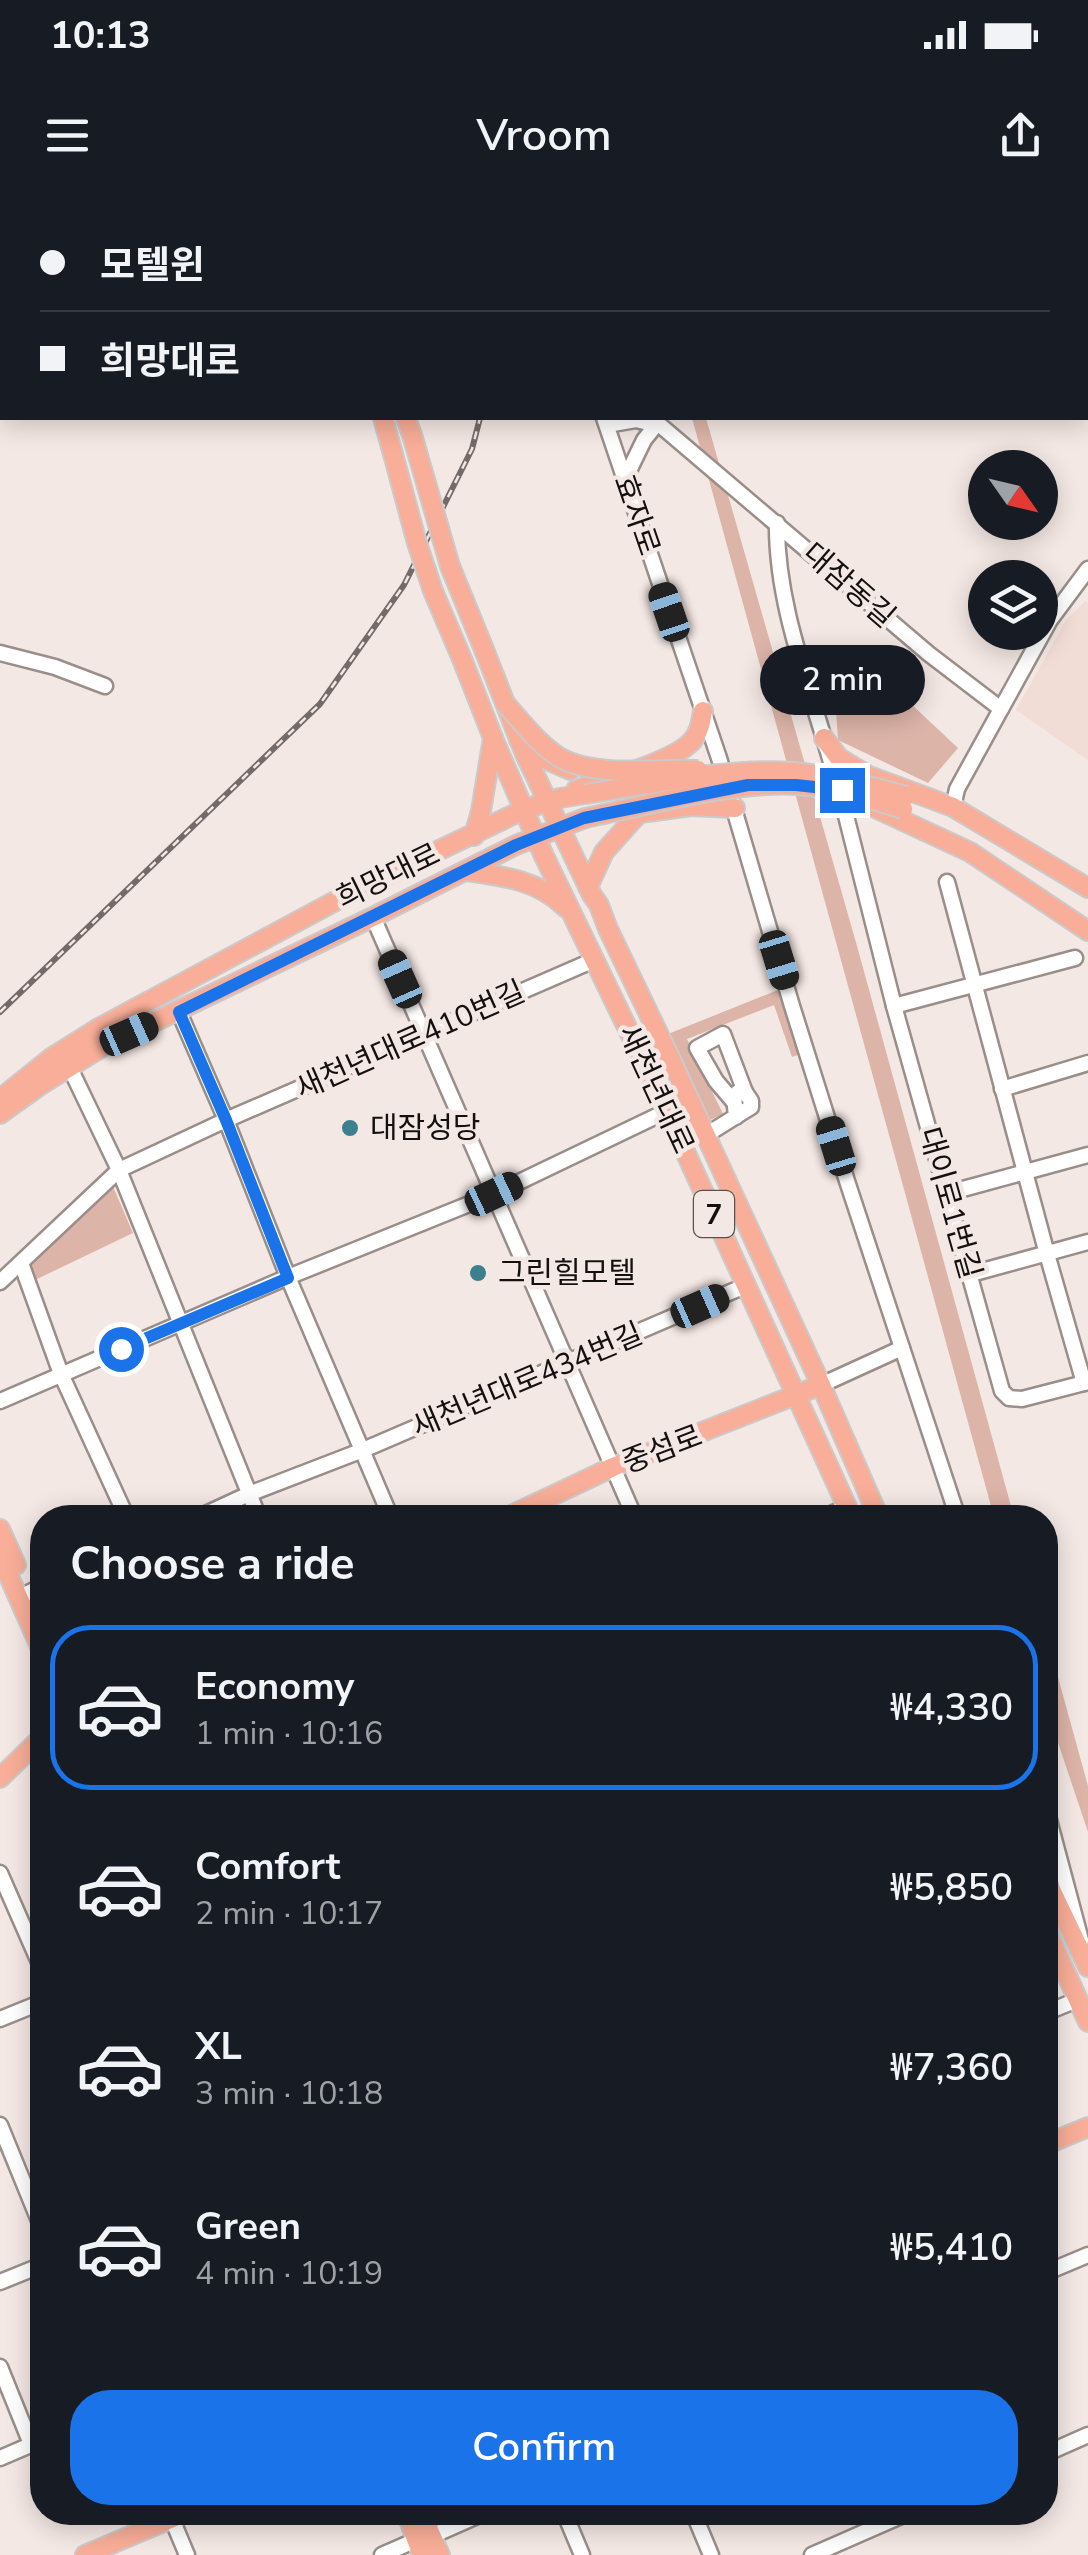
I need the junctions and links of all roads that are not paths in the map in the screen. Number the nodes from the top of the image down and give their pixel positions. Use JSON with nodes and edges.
{"nodes":[{"id":1,"x":384,"y":420,"type":"edge"},
{"id":2,"x":407,"y":420,"type":"edge"},
{"id":3,"x":606,"y":421,"type":"edge"},
{"id":4,"x":660,"y":423,"type":"edge"},
{"id":5,"x":625,"y":479,"type":"junction"},
{"id":6,"x":777,"y":523,"type":"junction"},
{"id":7,"x":1088,"y":569,"type":"edge"},
{"id":8,"x":0,"y":653,"type":"edge"},
{"id":9,"x":105,"y":686,"type":"dead end"},
{"id":10,"x":504,"y":702,"type":"junction"},
{"id":11,"x":1001,"y":708,"type":"junction"},
{"id":12,"x":702,"y":711,"type":"junction"},
{"id":13,"x":493,"y":737,"type":"junction"},
{"id":14,"x":824,"y":738,"type":"junction"},
{"id":15,"x":519,"y":740,"type":"junction"},
{"id":16,"x":842,"y":774,"type":"junction"},
{"id":17,"x":730,"y":778,"type":"junction"},
{"id":18,"x":872,"y":778,"type":"junction"},
{"id":19,"x":609,"y":779,"type":"junction"},
{"id":20,"x":844,"y":795,"type":"junction"},
{"id":21,"x":955,"y":798,"type":"junction"},
{"id":22,"x":552,"y":800,"type":"junction"},
{"id":23,"x":904,"y":803,"type":"junction"},
{"id":24,"x":735,"y":808,"type":"junction"},
{"id":25,"x":524,"y":810,"type":"junction"},
{"id":26,"x":638,"y":813,"type":"junction"},
{"id":27,"x":563,"y":825,"type":"junction"},
{"id":28,"x":474,"y":836,"type":"junction"},
{"id":29,"x":536,"y":836,"type":"junction"},
{"id":30,"x":465,"y":871,"type":"junction"},
{"id":31,"x":947,"y":882,"type":"dead end"},
{"id":32,"x":588,"y":887,"type":"junction"},
{"id":33,"x":1088,"y":888,"type":"edge"},
{"id":34,"x":1088,"y":898,"type":"edge"},
{"id":35,"x":570,"y":912,"type":"junction"},
{"id":36,"x":1088,"y":917,"type":"edge"},
{"id":37,"x":372,"y":918,"type":"junction"},
{"id":38,"x":1088,"y":931,"type":"edge"},
{"id":39,"x":1075,"y":958,"type":"dead end"},
{"id":40,"x":594,"y":960,"type":"junction"},
{"id":41,"x":974,"y":984,"type":"junction"},
{"id":42,"x":894,"y":1006,"type":"junction"},
{"id":43,"x":179,"y":1012,"type":"junction"},
{"id":44,"x":424,"y":1036,"type":"junction"},
{"id":45,"x":1088,"y":1063,"type":"edge"},
{"id":46,"x":70,"y":1068,"type":"junction"},
{"id":47,"x":1002,"y":1089,"type":"junction"},
{"id":48,"x":0,"y":1099,"type":"edge"},
{"id":49,"x":738,"y":1104,"type":"dead end"},
{"id":50,"x":667,"y":1111,"type":"junction"},
{"id":51,"x":0,"y":1114,"type":"edge"},
{"id":52,"x":226,"y":1120,"type":"junction"},
{"id":53,"x":706,"y":1135,"type":"junction"},
{"id":54,"x":1088,"y":1155,"type":"edge"},
{"id":55,"x":119,"y":1170,"type":"junction"},
{"id":56,"x":1026,"y":1173,"type":"junction"},
{"id":57,"x":948,"y":1193,"type":"junction"},
{"id":58,"x":494,"y":1194,"type":"junction"},
{"id":59,"x":1088,"y":1242,"type":"edge"},
{"id":60,"x":1047,"y":1254,"type":"junction"},
{"id":61,"x":21,"y":1262,"type":"junction"},
{"id":62,"x":970,"y":1274,"type":"junction"},
{"id":63,"x":288,"y":1278,"type":"junction"},
{"id":64,"x":0,"y":1282,"type":"edge"},
{"id":65,"x":747,"y":1285,"type":"junction"},
{"id":66,"x":181,"y":1324,"type":"junction"},
{"id":67,"x":902,"y":1348,"type":"junction"},
{"id":68,"x":568,"y":1363,"type":"junction"},
{"id":69,"x":61,"y":1374,"type":"junction"},
{"id":70,"x":1086,"y":1382,"type":"edge"},
{"id":71,"x":821,"y":1385,"type":"junction"},
{"id":72,"x":798,"y":1396,"type":"junction"},
{"id":73,"x":0,"y":1401,"type":"edge"},
{"id":74,"x":363,"y":1450,"type":"junction"},
{"id":75,"x":614,"y":1467,"type":"junction"},
{"id":76,"x":249,"y":1494,"type":"junction"},
{"id":77,"x":121,"y":1505,"type":"edge"},
{"id":78,"x":225,"y":1505,"type":"edge"},
{"id":79,"x":254,"y":1505,"type":"edge"},
{"id":80,"x":386,"y":1505,"type":"edge"},
{"id":81,"x":533,"y":1505,"type":"edge"},
{"id":82,"x":630,"y":1505,"type":"edge"},
{"id":83,"x":846,"y":1505,"type":"edge"},
{"id":84,"x":872,"y":1505,"type":"edge"},
{"id":85,"x":954,"y":1505,"type":"edge"},
{"id":86,"x":0,"y":1529,"type":"edge"},
{"id":87,"x":0,"y":1556,"type":"edge"},
{"id":88,"x":30,"y":1581,"type":"edge"},
{"id":89,"x":30,"y":1624,"type":"edge"},
{"id":90,"x":30,"y":1749,"type":"edge"},
{"id":91,"x":0,"y":1778,"type":"edge"},
{"id":92,"x":1058,"y":1853,"type":"edge"},
{"id":93,"x":0,"y":1873,"type":"edge"},
{"id":94,"x":1058,"y":1904,"type":"edge"},
{"id":95,"x":30,"y":1942,"type":"edge"},
{"id":96,"x":1058,"y":1957,"type":"edge"},
{"id":97,"x":1088,"y":1966,"type":"edge"},
{"id":98,"x":1077,"y":2000,"type":"junction"},
{"id":99,"x":30,"y":2007,"type":"edge"},
{"id":100,"x":1058,"y":2008,"type":"edge"},
{"id":101,"x":0,"y":2019,"type":"edge"},
{"id":102,"x":1088,"y":2022,"type":"edge"},
{"id":103,"x":0,"y":2125,"type":"edge"},
{"id":104,"x":1088,"y":2127,"type":"edge"},
{"id":105,"x":1058,"y":2140,"type":"edge"},
{"id":106,"x":30,"y":2199,"type":"edge"},
{"id":107,"x":1088,"y":2255,"type":"edge"},
{"id":108,"x":1058,"y":2268,"type":"edge"},
{"id":109,"x":30,"y":2270,"type":"edge"},
{"id":110,"x":0,"y":2282,"type":"edge"},
{"id":111,"x":0,"y":2368,"type":"edge"},
{"id":112,"x":30,"y":2428,"type":"edge"},
{"id":113,"x":1088,"y":2435,"type":"edge"},
{"id":114,"x":30,"y":2445,"type":"edge"},
{"id":115,"x":1058,"y":2448,"type":"edge"},
{"id":116,"x":0,"y":2458,"type":"edge"},
{"id":117,"x":153,"y":2525,"type":"edge"},
{"id":118,"x":179,"y":2525,"type":"edge"},
{"id":119,"x":460,"y":2525,"type":"edge"},
{"id":120,"x":569,"y":2525,"type":"edge"},
{"id":121,"x":698,"y":2525,"type":"edge"},
{"id":122,"x":880,"y":2525,"type":"edge"},
{"id":123,"x":423,"y":2544,"type":"edge"},
{"id":124,"x":85,"y":2555,"type":"edge"},
{"id":125,"x":187,"y":2555,"type":"edge"},
{"id":126,"x":382,"y":2555,"type":"edge"},
{"id":127,"x":440,"y":2555,"type":"edge"},
{"id":128,"x":582,"y":2555,"type":"edge"},
{"id":129,"x":711,"y":2555,"type":"edge"},
{"id":130,"x":812,"y":2555,"type":"edge"}],
"edges":[{"from":1,"to":13,"type":"main road","name":"새천년대로","number":"7","bridge":true},
{"from":2,"to":10,"type":"main road","name":"새천년대로","number":"7","bridge":true},
{"from":3,"to":4,"type":"street"},
{"from":3,"to":5,"type":"street","name":"효자로"},
{"from":4,"to":5,"type":"street"},
{"from":4,"to":6,"type":"street","name":"대잠동길"},
{"from":5,"to":12,"type":"street","name":"효자로"},
{"from":6,"to":11,"type":"street","name":"대잠동길"},
{"from":6,"to":14,"type":"street"},
{"from":7,"to":11,"type":"street"},
{"from":8,"to":9,"type":"street"},
{"from":10,"to":15,"type":"main road","name":"새천년대로","number":"7"},
{"from":10,"to":17,"type":"main road","bridge":true},
{"from":11,"to":21,"type":"street"},
{"from":12,"to":17,"type":"street","name":"효자로"},
{"from":12,"to":19,"type":"main road"},
{"from":13,"to":25,"type":"main road","name":"새천년대로","number":"7"},
{"from":13,"to":28,"type":"main road"},
{"from":14,"to":16,"type":"street"},
{"from":14,"to":18,"type":"main road"},
{"from":15,"to":19,"type":"main road"},
{"from":15,"to":22,"type":"main road","name":"새천년대로","number":"7"},
{"from":16,"to":18,"type":"main road"},
{"from":16,"to":20,"type":"main road"},
{"from":17,"to":22,"type":"main road","name":"희망대로","bridge":true},
{"from":17,"to":23,"type":"main road","name":"희망대로","bridge":true},
{"from":17,"to":24,"type":"street"},
{"from":18,"to":21,"type":"main road"},
{"from":19,"to":22,"type":"main road"},
{"from":20,"to":38,"type":"main road"},
{"from":20,"to":42,"type":"street","name":"대이로1번길"},
{"from":21,"to":33,"type":"main road"},
{"from":22,"to":25,"type":"main road","name":"희망대로"},
{"from":22,"to":27,"type":"main road","name":"새천년대로","number":"7"},
{"from":23,"to":27,"type":"main road","name":"희망대로","bridge":true},
{"from":23,"to":34,"type":"main road","name":"희망대로"},
{"from":23,"to":36,"type":"main road","name":"희망대로"},
{"from":24,"to":26,"type":"main road"},
{"from":24,"to":67,"type":"street"},
{"from":25,"to":28,"type":"main road","name":"희망대로"},
{"from":25,"to":29,"type":"main road","name":"새천년대로","number":"7"},
{"from":26,"to":27,"type":"main road"},
{"from":26,"to":32,"type":"main road"},
{"from":27,"to":29,"type":"main road","name":"희망대로"},
{"from":27,"to":32,"type":"main road","name":"새천년대로","number":"7"},
{"from":28,"to":48,"type":"main road","name":"희망대로"},
{"from":29,"to":30,"type":"main road","name":"희망대로"},
{"from":29,"to":35,"type":"main road","name":"새천년대로","number":"7"},
{"from":30,"to":35,"type":"main road"},
{"from":30,"to":37,"type":"main road","name":"희망대로"},
{"from":31,"to":41,"type":"street"},
{"from":32,"to":53,"type":"main road","name":"새천년대로","number":"7"},
{"from":35,"to":40,"type":"main road","name":"새천년대로","number":"7"},
{"from":37,"to":43,"type":"main road","name":"희망대로"},
{"from":37,"to":44,"type":"street"},
{"from":39,"to":41,"type":"street"},
{"from":40,"to":44,"type":"street","name":"새천년대로410번길"},
{"from":40,"to":50,"type":"main road","name":"새천년대로","number":"7"},
{"from":41,"to":42,"type":"street"},
{"from":41,"to":47,"type":"street"},
{"from":42,"to":57,"type":"street","name":"대이로1번길"},
{"from":43,"to":46,"type":"main road","name":"희망대로"},
{"from":43,"to":52,"type":"street"},
{"from":44,"to":52,"type":"street","name":"새천년대로410번길"},
{"from":44,"to":58,"type":"street"},
{"from":45,"to":47,"type":"street"},
{"from":46,"to":51,"type":"main road","name":"희망대로"},
{"from":46,"to":55,"type":"street"},
{"from":47,"to":56,"type":"street"},
{"from":49,"to":53,"type":"street"},
{"from":50,"to":58,"type":"street"},
{"from":50,"to":65,"type":"main road","name":"새천년대로","number":"7"},
{"from":52,"to":55,"type":"street","name":"새천년대로410번길"},
{"from":52,"to":63,"type":"street"},
{"from":53,"to":71,"type":"main road","name":"새천년대로","number":"7"},
{"from":54,"to":56,"type":"street"},
{"from":55,"to":61,"type":"street","name":"새천년대로410번길"},
{"from":55,"to":66,"type":"street"},
{"from":56,"to":57,"type":"street"},
{"from":56,"to":60,"type":"street"},
{"from":57,"to":62,"type":"street","name":"대이로1번길"},
{"from":58,"to":63,"type":"street"},
{"from":58,"to":68,"type":"street"},
{"from":59,"to":60,"type":"street"},
{"from":60,"to":62,"type":"street"},
{"from":60,"to":70,"type":"street"},
{"from":61,"to":64,"type":"street","name":"새천년대로410번길"},
{"from":61,"to":69,"type":"street"},
{"from":62,"to":70,"type":"street","name":"대이로1번길"},
{"from":63,"to":66,"type":"street"},
{"from":63,"to":74,"type":"street"},
{"from":65,"to":68,"type":"street","name":"새천년대로434번길"},
{"from":65,"to":72,"type":"main road","name":"새천년대로","number":"7"},
{"from":66,"to":69,"type":"street"},
{"from":66,"to":76,"type":"street"},
{"from":67,"to":71,"type":"street"},
{"from":67,"to":85,"type":"street"},
{"from":68,"to":74,"type":"street","name":"새천년대로434번길"},
{"from":68,"to":75,"type":"street"},
{"from":69,"to":73,"type":"street"},
{"from":69,"to":77,"type":"street"},
{"from":71,"to":72,"type":"main road","name":"중섬로"},
{"from":71,"to":84,"type":"main road","name":"새천년대로","number":"7"},
{"from":72,"to":75,"type":"main road","name":"중섬로"},
{"from":72,"to":83,"type":"main road","name":"새천년대로","number":"7"},
{"from":74,"to":76,"type":"street","name":"새천년대로434번길"},
{"from":74,"to":80,"type":"street"},
{"from":75,"to":81,"type":"main road","name":"중섬로"},
{"from":75,"to":82,"type":"street"},
{"from":76,"to":78,"type":"street","name":"새천년대로434번길"},
{"from":76,"to":79,"type":"street"},
{"from":86,"to":88,"type":"main road"},
{"from":87,"to":89,"type":"main road"},
{"from":90,"to":91,"type":"main road"},
{"from":92,"to":97,"type":"street"},
{"from":93,"to":95,"type":"street"},
{"from":94,"to":97,"type":"main road"},
{"from":96,"to":98,"type":"main road"},
{"from":98,"to":100,"type":"street"},
{"from":98,"to":102,"type":"main road"},
{"from":99,"to":101,"type":"street"},
{"from":103,"to":106,"type":"street"},
{"from":104,"to":105,"type":"main road"},
{"from":107,"to":108,"type":"street"},
{"from":109,"to":110,"type":"street"},
{"from":111,"to":112,"type":"street"},
{"from":113,"to":115,"type":"street"},
{"from":114,"to":116,"type":"street"},
{"from":117,"to":124,"type":"main road"},
{"from":118,"to":125,"type":"street"},
{"from":119,"to":123,"type":"street"},
{"from":120,"to":128,"type":"street"},
{"from":121,"to":129,"type":"street"},
{"from":122,"to":130,"type":"street"},
{"from":123,"to":126,"type":"street"},
{"from":123,"to":127,"type":"main road"}]}
